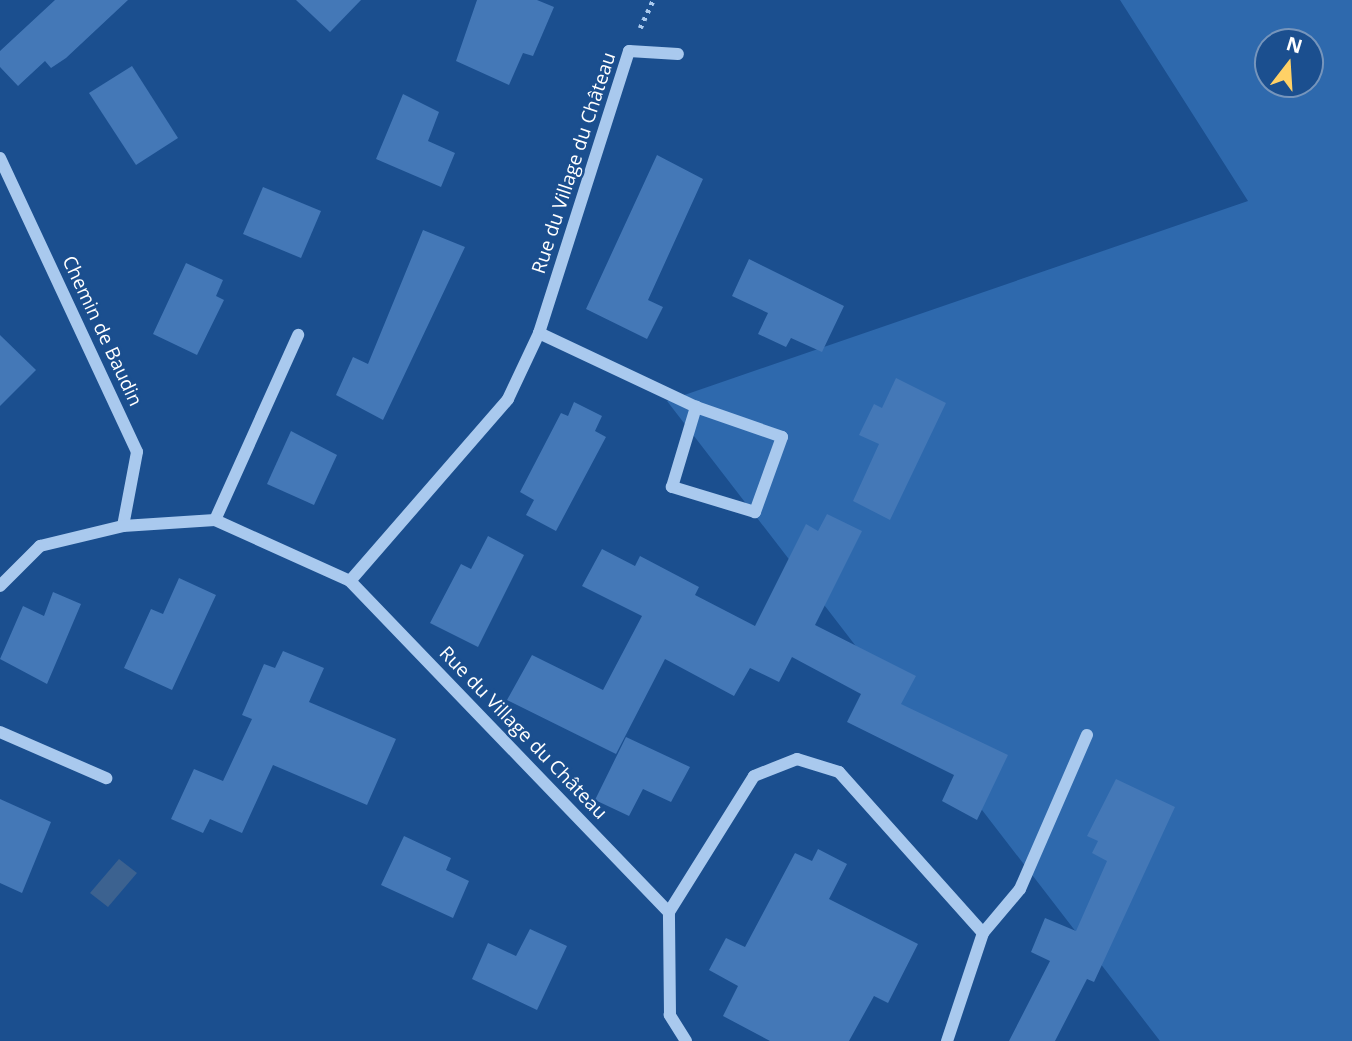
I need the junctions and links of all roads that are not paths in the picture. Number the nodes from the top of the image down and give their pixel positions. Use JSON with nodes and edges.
{"nodes":[{"id":1,"x":678,"y":54,"type":"dead end"},
{"id":2,"x":0,"y":158,"type":"edge"},
{"id":3,"x":540,"y":333,"type":"junction"},
{"id":4,"x":299,"y":335,"type":"dead end"},
{"id":5,"x":696,"y":407,"type":"junction"},
{"id":6,"x":215,"y":520,"type":"junction"},
{"id":7,"x":122,"y":526,"type":"junction"},
{"id":8,"x":350,"y":581,"type":"junction"},
{"id":9,"x":0,"y":586,"type":"edge"},
{"id":10,"x":0,"y":732,"type":"edge"},
{"id":11,"x":1087,"y":735,"type":"dead end"},
{"id":12,"x":106,"y":778,"type":"dead end"},
{"id":13,"x":669,"y":912,"type":"junction"},
{"id":14,"x":983,"y":933,"type":"junction"},
{"id":15,"x":686,"y":1041,"type":"edge"},
{"id":16,"x":947,"y":1041,"type":"edge"}],
"edges":[{"from":1,"to":3,"type":"street","name":"Rue du Village du Château"},
{"from":2,"to":7,"type":"street","name":"Chemin de Baudin"},
{"from":3,"to":5,"type":"street"},
{"from":3,"to":8,"type":"street","name":"Rue du Village du Château"},
{"from":4,"to":6,"type":"street"},
{"from":5,"to":5,"type":"street"},
{"from":6,"to":7,"type":"street","name":"Rue du Village du Château"},
{"from":6,"to":8,"type":"street","name":"Rue du Village du Château"},
{"from":7,"to":9,"type":"street","name":"Rue du Village du Château"},
{"from":8,"to":13,"type":"street","name":"Rue du Village du Château"},
{"from":10,"to":12,"type":"street"},
{"from":11,"to":14,"type":"street"},
{"from":13,"to":14,"type":"street"},
{"from":13,"to":15,"type":"street"},
{"from":14,"to":16,"type":"street"}]}
